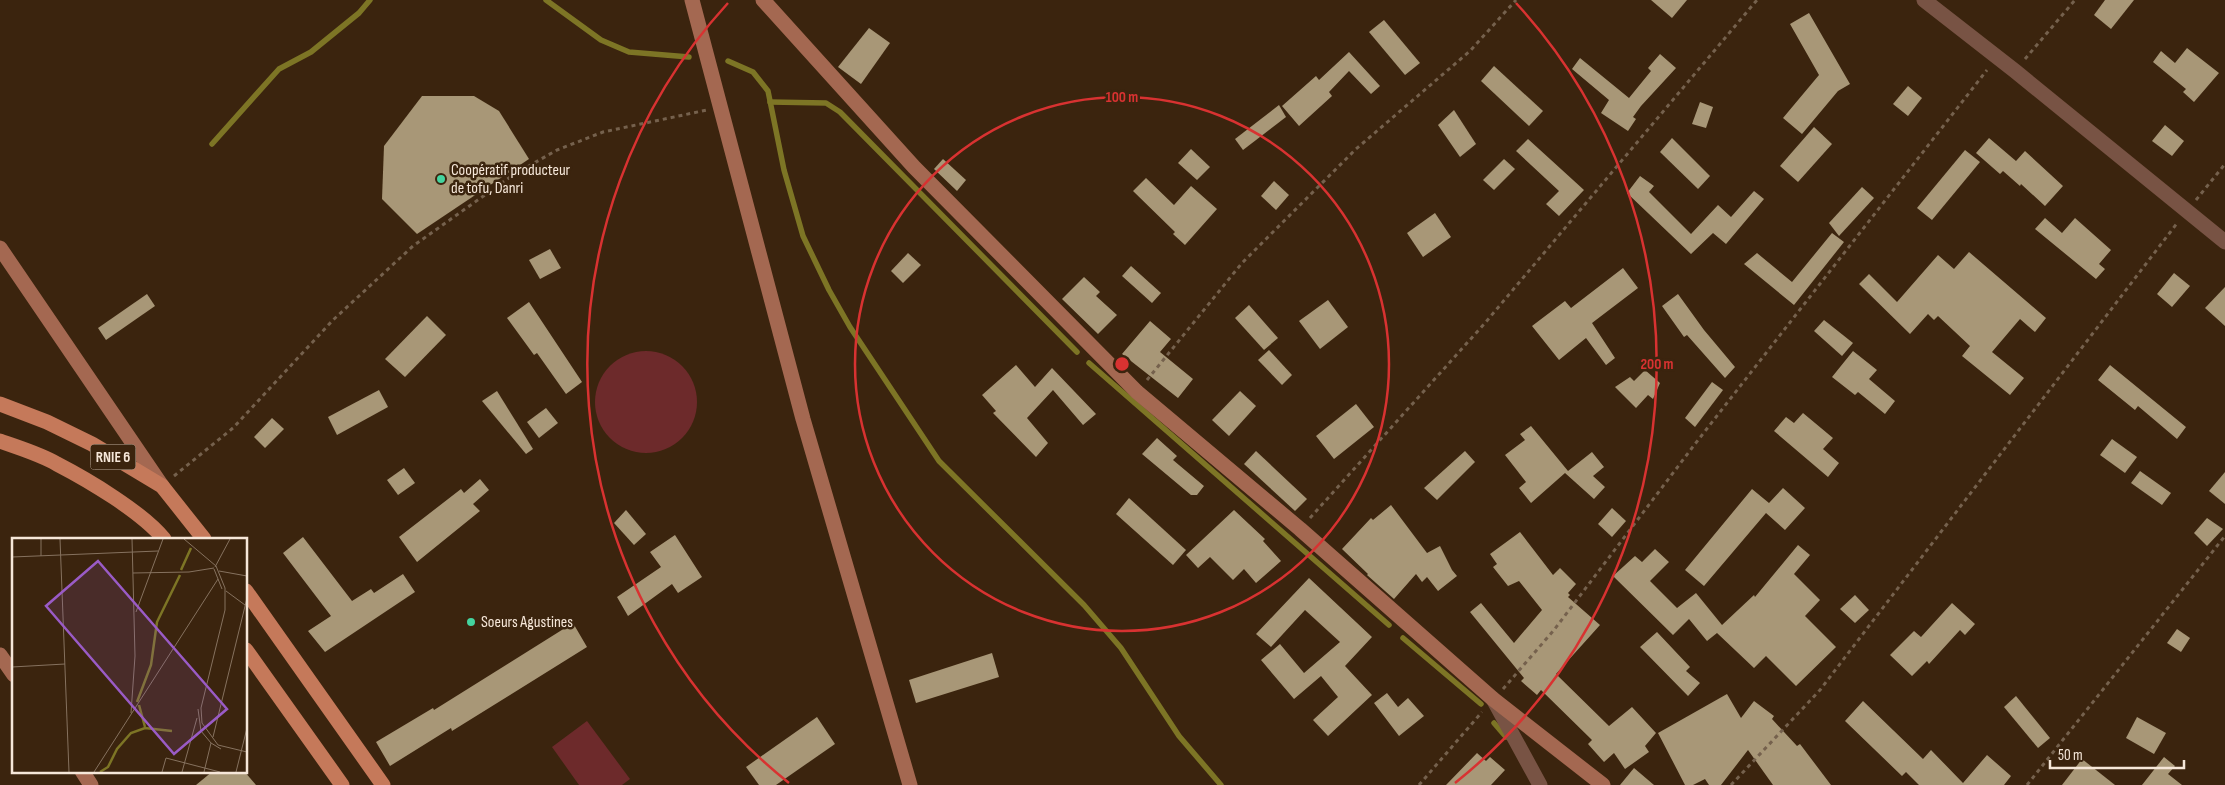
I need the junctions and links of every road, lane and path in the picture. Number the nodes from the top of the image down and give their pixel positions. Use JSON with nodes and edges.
{"nodes":[{"id":1,"x":692,"y":0,"type":"edge"},
{"id":2,"x":763,"y":0,"type":"edge"},
{"id":3,"x":1516,"y":0,"type":"edge"},
{"id":4,"x":1757,"y":0,"type":"edge"},
{"id":5,"x":1924,"y":0,"type":"edge"},
{"id":6,"x":2075,"y":0,"type":"edge"},
{"id":7,"x":1997,"y":57,"type":"junction"},
{"id":8,"x":2015,"y":71,"type":"junction"},
{"id":9,"x":719,"y":108,"type":"junction"},
{"id":10,"x":2225,"y":164,"type":"edge"},
{"id":11,"x":2186,"y":211,"type":"junction"},
{"id":12,"x":2225,"y":242,"type":"edge"},
{"id":13,"x":0,"y":248,"type":"edge"},
{"id":14,"x":1137,"y":392,"type":"junction"},
{"id":15,"x":0,"y":404,"type":"edge"},
{"id":16,"x":0,"y":441,"type":"edge"},
{"id":17,"x":162,"y":486,"type":"junction"},
{"id":18,"x":1300,"y":529,"type":"junction"},
{"id":19,"x":2225,"y":536,"type":"edge"},
{"id":20,"x":163,"y":538,"type":"edge"},
{"id":21,"x":203,"y":538,"type":"edge"},
{"id":22,"x":248,"y":594,"type":"edge"},
{"id":23,"x":248,"y":653,"type":"edge"},
{"id":24,"x":0,"y":655,"type":"edge"},
{"id":25,"x":12,"y":672,"type":"edge"},
{"id":26,"x":1493,"y":699,"type":"junction"},
{"id":27,"x":83,"y":772,"type":"edge"},
{"id":28,"x":92,"y":785,"type":"edge"},
{"id":29,"x":342,"y":785,"type":"edge"},
{"id":30,"x":383,"y":785,"type":"edge"},
{"id":31,"x":910,"y":785,"type":"edge"},
{"id":32,"x":1419,"y":785,"type":"edge"},
{"id":33,"x":1540,"y":785,"type":"edge"},
{"id":34,"x":1603,"y":785,"type":"edge"},
{"id":35,"x":1731,"y":785,"type":"edge"},
{"id":36,"x":2027,"y":785,"type":"edge"}],
"edges":[{"from":1,"to":9,"type":"street"},
{"from":2,"to":14,"type":"street"},
{"from":3,"to":14,"type":"path"},
{"from":4,"to":18,"type":"path"},
{"from":5,"to":7,"type":"street"},
{"from":6,"to":8,"type":"path"},
{"from":7,"to":8,"type":"street"},
{"from":7,"to":26,"type":"path"},
{"from":8,"to":11,"type":"street"},
{"from":9,"to":17,"type":"path"},
{"from":9,"to":31,"type":"street"},
{"from":10,"to":11,"type":"path"},
{"from":11,"to":12,"type":"street"},
{"from":11,"to":35,"type":"path"},
{"from":13,"to":17,"type":"street"},
{"from":14,"to":18,"type":"street"},
{"from":15,"to":17,"type":"main road","number":"RNIE 6"},
{"from":16,"to":20,"type":"main road","number":"RNIE 6"},
{"from":17,"to":21,"type":"main road","number":"RNIE 6"},
{"from":18,"to":26,"type":"street"},
{"from":19,"to":36,"type":"path"},
{"from":22,"to":30,"type":"main road"},
{"from":23,"to":29,"type":"main road"},
{"from":24,"to":25,"type":"street"},
{"from":26,"to":32,"type":"path"},
{"from":26,"to":33,"type":"street"},
{"from":26,"to":34,"type":"street"},
{"from":27,"to":28,"type":"street"}]}
